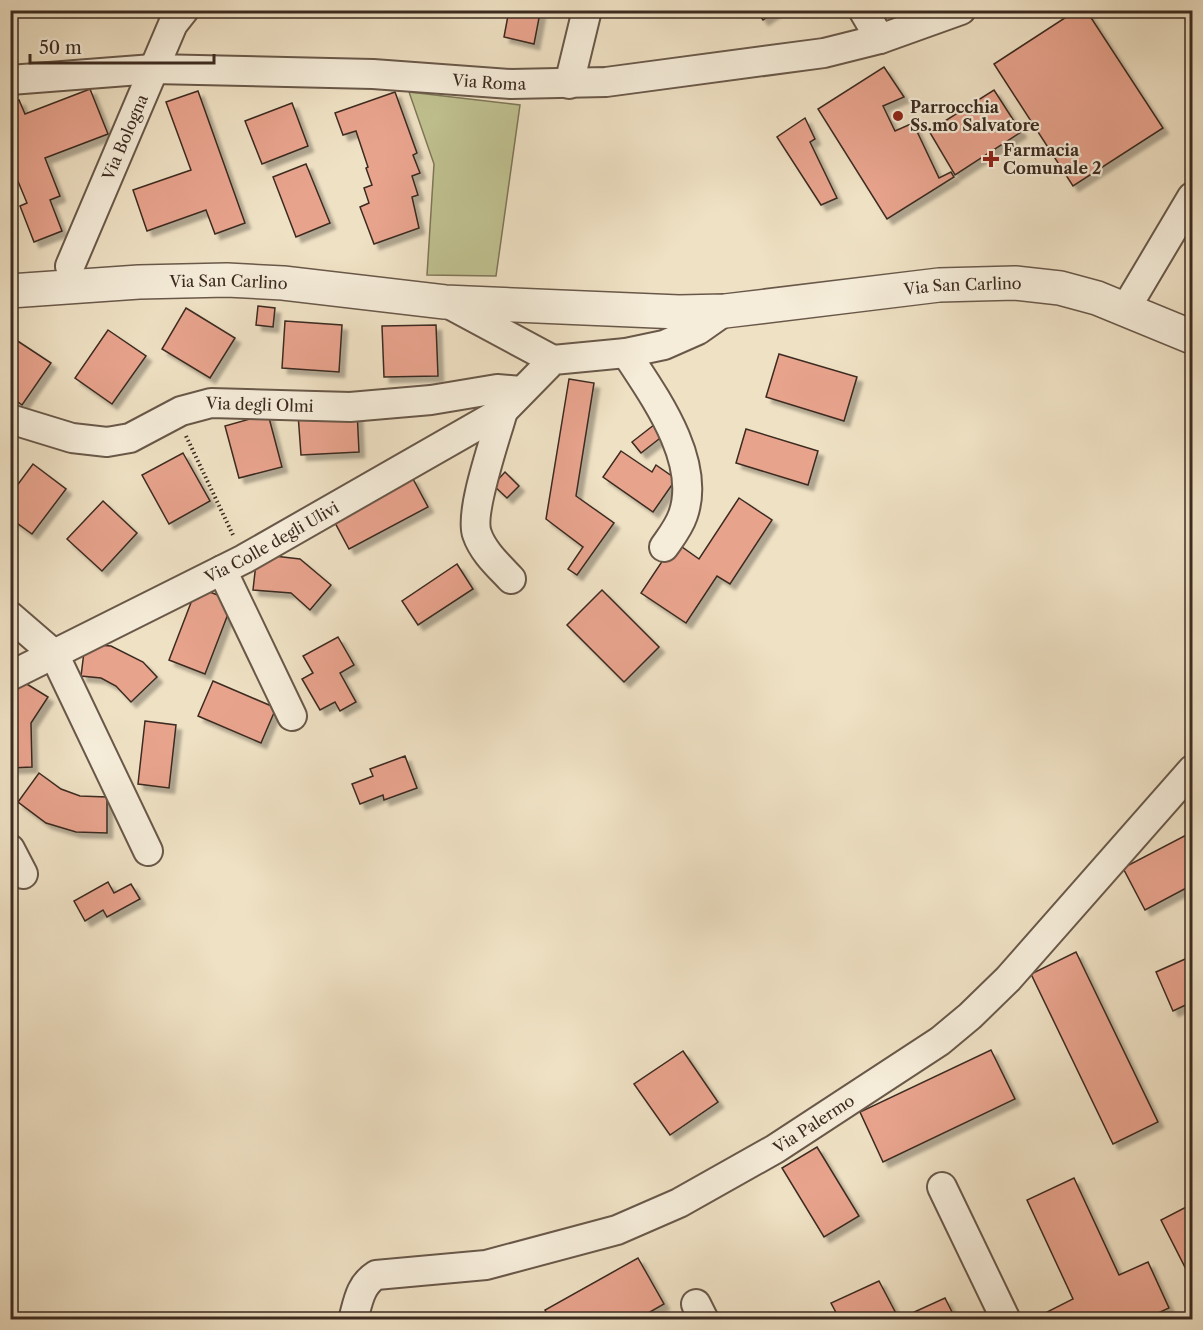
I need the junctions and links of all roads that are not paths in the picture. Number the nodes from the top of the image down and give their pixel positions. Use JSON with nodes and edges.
{"nodes":[{"id":1,"x":184,"y":10,"type":"edge"},
{"id":2,"x":863,"y":10,"type":"edge"},
{"id":3,"x":590,"y":11,"type":"edge"},
{"id":4,"x":944,"y":13,"type":"edge"},
{"id":5,"x":880,"y":39,"type":"junction"},
{"id":6,"x":153,"y":69,"type":"junction"},
{"id":7,"x":10,"y":80,"type":"edge"},
{"id":8,"x":568,"y":84,"type":"junction"},
{"id":9,"x":1192,"y":197,"type":"edge"},
{"id":10,"x":70,"y":266,"type":"dead end"},
{"id":11,"x":10,"y":291,"type":"edge"},
{"id":12,"x":445,"y":302,"type":"junction"},
{"id":13,"x":1126,"y":308,"type":"junction"},
{"id":14,"x":725,"y":311,"type":"junction"},
{"id":15,"x":1192,"y":337,"type":"edge"},
{"id":16,"x":626,"y":353,"type":"junction"},
{"id":17,"x":553,"y":360,"type":"junction"},
{"id":18,"x":512,"y":401,"type":"junction"},
{"id":19,"x":10,"y":419,"type":"edge"},
{"id":20,"x":664,"y":547,"type":"dead end"},
{"id":21,"x":233,"y":564,"type":"junction"},
{"id":22,"x":511,"y":579,"type":"dead end"},
{"id":23,"x":10,"y":616,"type":"edge"},
{"id":24,"x":54,"y":654,"type":"junction"},
{"id":25,"x":10,"y":676,"type":"edge"},
{"id":26,"x":292,"y":716,"type":"dead end"},
{"id":27,"x":1192,"y":770,"type":"edge"},
{"id":28,"x":10,"y":849,"type":"edge"},
{"id":29,"x":148,"y":851,"type":"dead end"},
{"id":30,"x":23,"y":874,"type":"dead end"},
{"id":31,"x":942,"y":1186,"type":"dead end"},
{"id":32,"x":353,"y":1320,"type":"edge"},
{"id":33,"x":1006,"y":1320,"type":"edge"}],
"edges":[{"from":1,"to":6,"type":"street","name":"Via Bologna"},
{"from":2,"to":5,"type":"street"},
{"from":3,"to":8,"type":"street"},
{"from":4,"to":5,"type":"street","name":"Via Roma"},
{"from":5,"to":8,"type":"street","name":"Via Roma"},
{"from":6,"to":7,"type":"street","name":"Via Roma"},
{"from":6,"to":8,"type":"street","name":"Via Roma"},
{"from":6,"to":10,"type":"street","name":"Via Bologna"},
{"from":9,"to":13,"type":"street"},
{"from":11,"to":12,"type":"street","name":"Via San Carlino"},
{"from":12,"to":14,"type":"street","name":"Via San Carlino"},
{"from":12,"to":17,"type":"street","name":"Via San Carlino"},
{"from":13,"to":14,"type":"street","name":"Via San Carlino"},
{"from":13,"to":15,"type":"street","name":"Via San Carlino"},
{"from":14,"to":16,"type":"street","name":"Via San Carlino"},
{"from":16,"to":17,"type":"street","name":"Via San Carlino"},
{"from":16,"to":20,"type":"street"},
{"from":17,"to":18,"type":"street"},
{"from":18,"to":19,"type":"street","name":"Via degli Olmi"},
{"from":18,"to":21,"type":"street","name":"Via Colle degli Ulivi"},
{"from":18,"to":22,"type":"street"},
{"from":21,"to":24,"type":"street","name":"Via Colle degli Ulivi"},
{"from":21,"to":26,"type":"street"},
{"from":23,"to":24,"type":"street"},
{"from":24,"to":25,"type":"street","name":"Via Colle degli Ulivi"},
{"from":24,"to":29,"type":"street"},
{"from":27,"to":32,"type":"street","name":"Via Palermo"},
{"from":28,"to":30,"type":"street"},
{"from":31,"to":33,"type":"street"}]}
